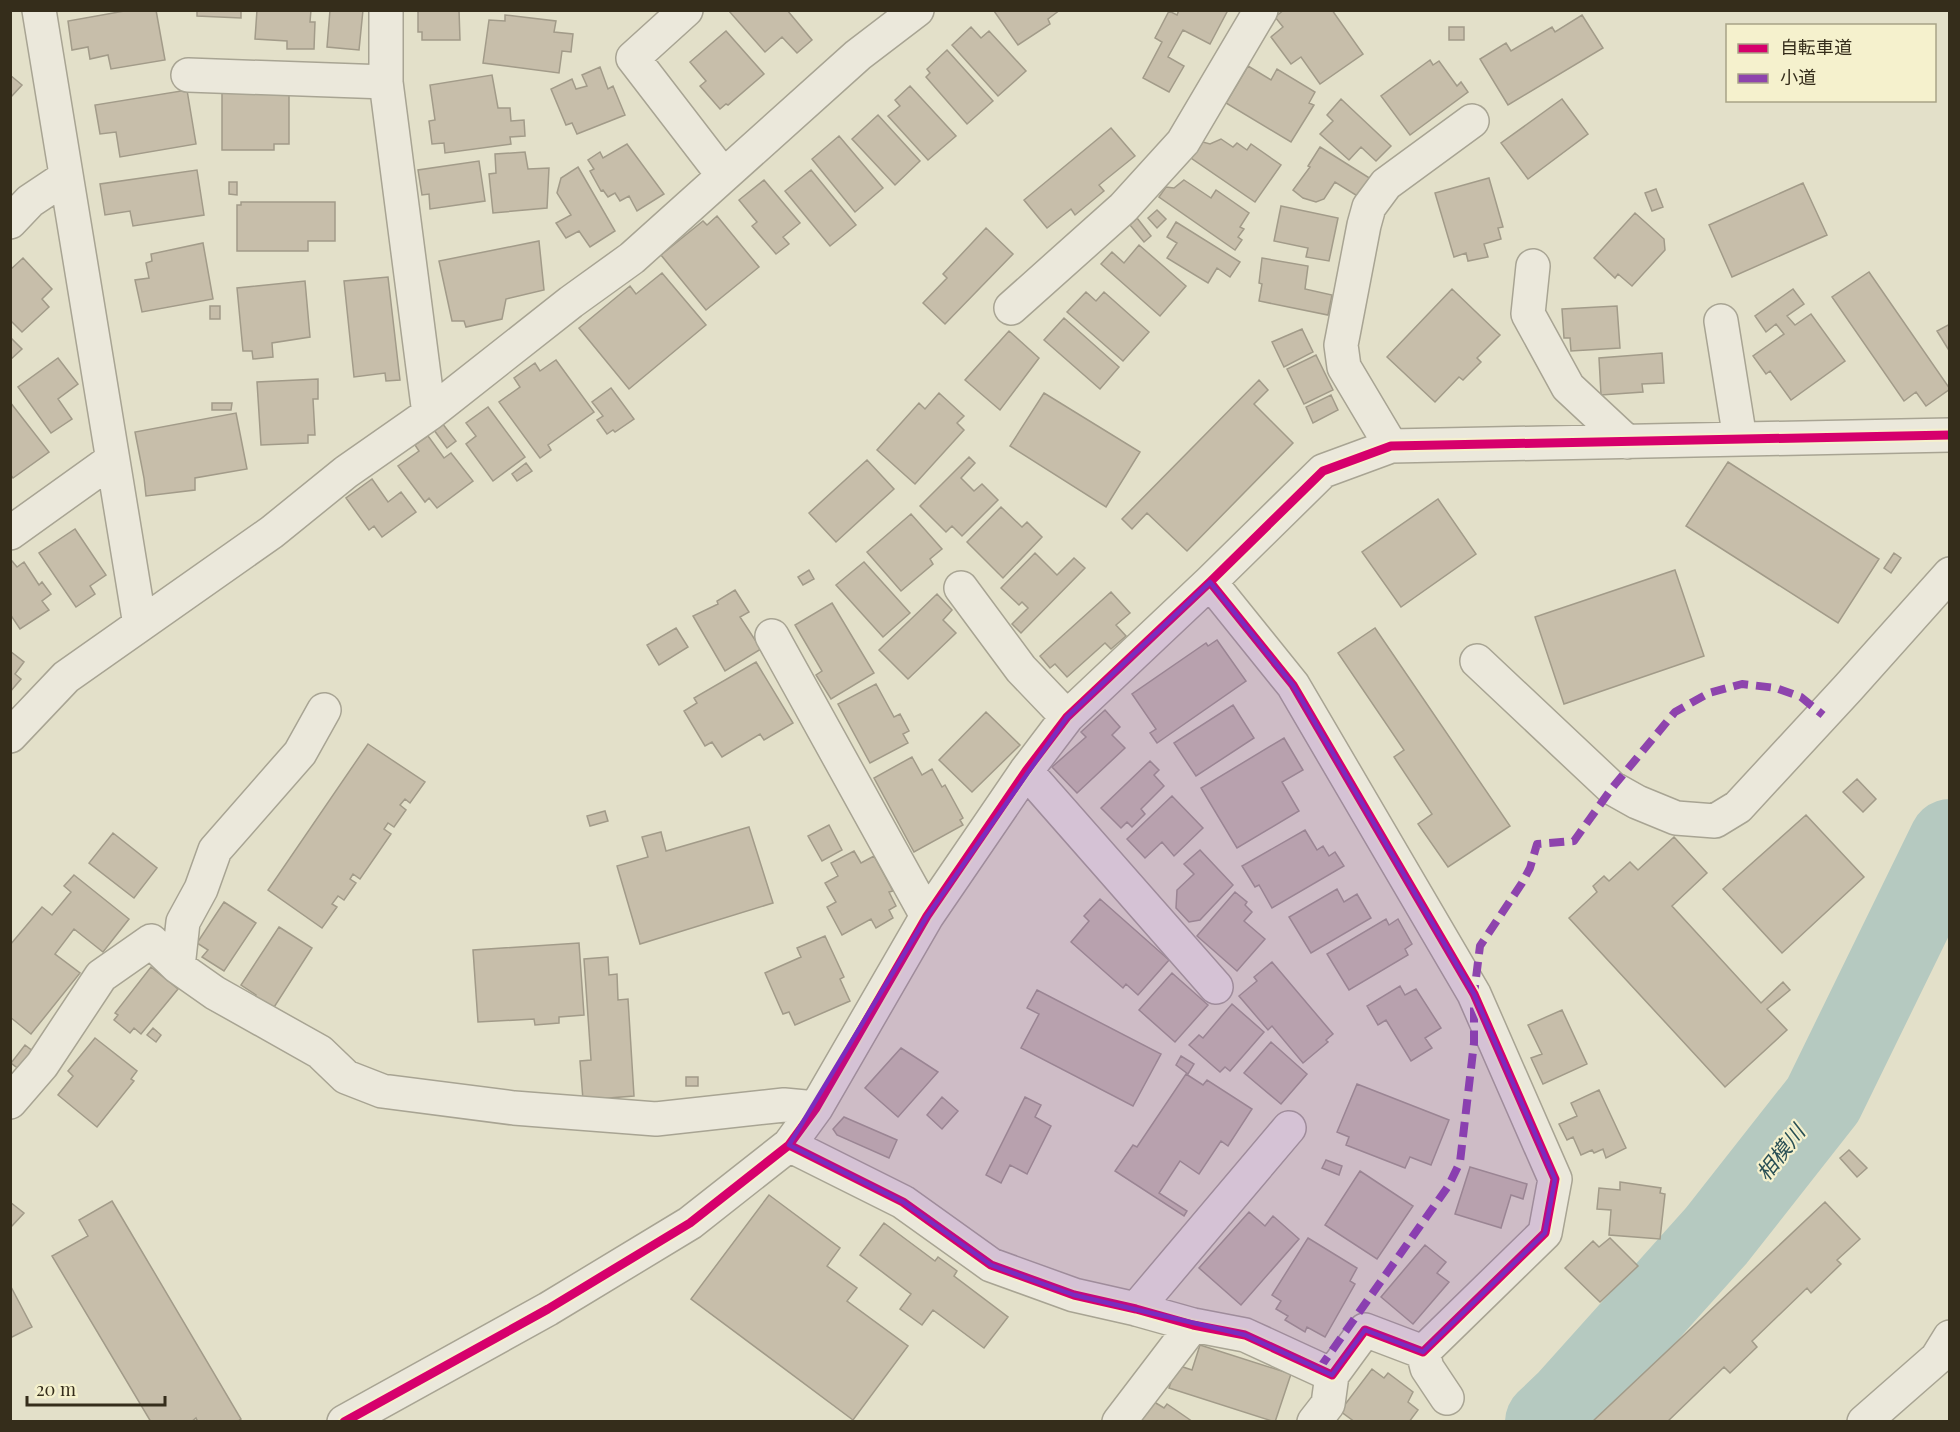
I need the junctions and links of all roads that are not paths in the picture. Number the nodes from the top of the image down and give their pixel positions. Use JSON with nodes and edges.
{"nodes":[{"id":1,"x":39,"y":10,"type":"edge"},
{"id":2,"x":386,"y":10,"type":"edge"},
{"id":3,"x":686,"y":10,"type":"edge"},
{"id":4,"x":917,"y":10,"type":"edge"},
{"id":5,"x":1261,"y":10,"type":"edge"},
{"id":6,"x":188,"y":75,"type":"dead end"},
{"id":7,"x":386,"y":82,"type":"junction"},
{"id":8,"x":1472,"y":122,"type":"dead end"},
{"id":9,"x":723,"y":175,"type":"junction"},
{"id":10,"x":66,"y":177,"type":"junction"},
{"id":11,"x":10,"y":222,"type":"edge"},
{"id":12,"x":1533,"y":266,"type":"dead end"},
{"id":13,"x":1011,"y":308,"type":"dead end"},
{"id":14,"x":1721,"y":321,"type":"dead end"},
{"id":15,"x":429,"y":414,"type":"junction"},
{"id":16,"x":1950,"y":435,"type":"edge"},
{"id":17,"x":1740,"y":439,"type":"junction"},
{"id":18,"x":1627,"y":442,"type":"junction"},
{"id":19,"x":1391,"y":446,"type":"junction"},
{"id":20,"x":112,"y":460,"type":"junction"},
{"id":21,"x":10,"y":532,"type":"edge"},
{"id":22,"x":1950,"y":574,"type":"edge"},
{"id":23,"x":1210,"y":582,"type":"junction"},
{"id":24,"x":961,"y":588,"type":"dead end"},
{"id":25,"x":140,"y":625,"type":"junction"},
{"id":26,"x":772,"y":636,"type":"dead end"},
{"id":27,"x":1477,"y":661,"type":"dead end"},
{"id":28,"x":324,"y":710,"type":"dead end"},
{"id":29,"x":1067,"y":717,"type":"junction"},
{"id":30,"x":10,"y":736,"type":"edge"},
{"id":31,"x":1026,"y":771,"type":"junction"},
{"id":32,"x":927,"y":916,"type":"junction"},
{"id":33,"x":178,"y":967,"type":"junction"},
{"id":34,"x":1216,"y":987,"type":"dead end"},
{"id":35,"x":10,"y":1102,"type":"edge"},
{"id":36,"x":816,"y":1108,"type":"junction"},
{"id":37,"x":1289,"y":1128,"type":"dead end"},
{"id":38,"x":789,"y":1145,"type":"junction"},
{"id":39,"x":1136,"y":1309,"type":"junction"},
{"id":40,"x":1193,"y":1325,"type":"junction"},
{"id":41,"x":1950,"y":1337,"type":"edge"},
{"id":42,"x":1423,"y":1352,"type":"junction"},
{"id":43,"x":1332,"y":1375,"type":"junction"},
{"id":44,"x":1447,"y":1398,"type":"dead end"},
{"id":45,"x":344,"y":1422,"type":"edge"},
{"id":46,"x":1119,"y":1422,"type":"edge"},
{"id":47,"x":1314,"y":1422,"type":"edge"},
{"id":48,"x":1864,"y":1422,"type":"edge"}],
"edges":[{"from":1,"to":10,"type":"street"},
{"from":2,"to":7,"type":"street"},
{"from":3,"to":9,"type":"street"},
{"from":4,"to":9,"type":"street"},
{"from":5,"to":13,"type":"street"},
{"from":6,"to":7,"type":"street"},
{"from":7,"to":15,"type":"street"},
{"from":8,"to":19,"type":"street"},
{"from":9,"to":15,"type":"street"},
{"from":10,"to":11,"type":"street"},
{"from":10,"to":20,"type":"street"},
{"from":12,"to":18,"type":"street"},
{"from":14,"to":17,"type":"street"},
{"from":15,"to":25,"type":"street"},
{"from":16,"to":17,"type":"street"},
{"from":17,"to":18,"type":"street"},
{"from":18,"to":19,"type":"street"},
{"from":19,"to":23,"type":"street"},
{"from":20,"to":21,"type":"street"},
{"from":20,"to":25,"type":"street"},
{"from":22,"to":27,"type":"street"},
{"from":23,"to":29,"type":"street"},
{"from":23,"to":42,"type":"street"},
{"from":24,"to":29,"type":"street"},
{"from":25,"to":30,"type":"street"},
{"from":26,"to":32,"type":"street"},
{"from":28,"to":33,"type":"street"},
{"from":29,"to":31,"type":"street"},
{"from":31,"to":32,"type":"street"},
{"from":31,"to":34,"type":"street"},
{"from":32,"to":36,"type":"street"},
{"from":33,"to":35,"type":"street"},
{"from":33,"to":36,"type":"street"},
{"from":36,"to":38,"type":"street"},
{"from":37,"to":39,"type":"street"},
{"from":38,"to":39,"type":"street"},
{"from":38,"to":45,"type":"street"},
{"from":39,"to":40,"type":"street"},
{"from":40,"to":43,"type":"street"},
{"from":40,"to":46,"type":"street"},
{"from":41,"to":48,"type":"street"},
{"from":42,"to":43,"type":"street"},
{"from":42,"to":44,"type":"street"},
{"from":43,"to":47,"type":"street"}]}
